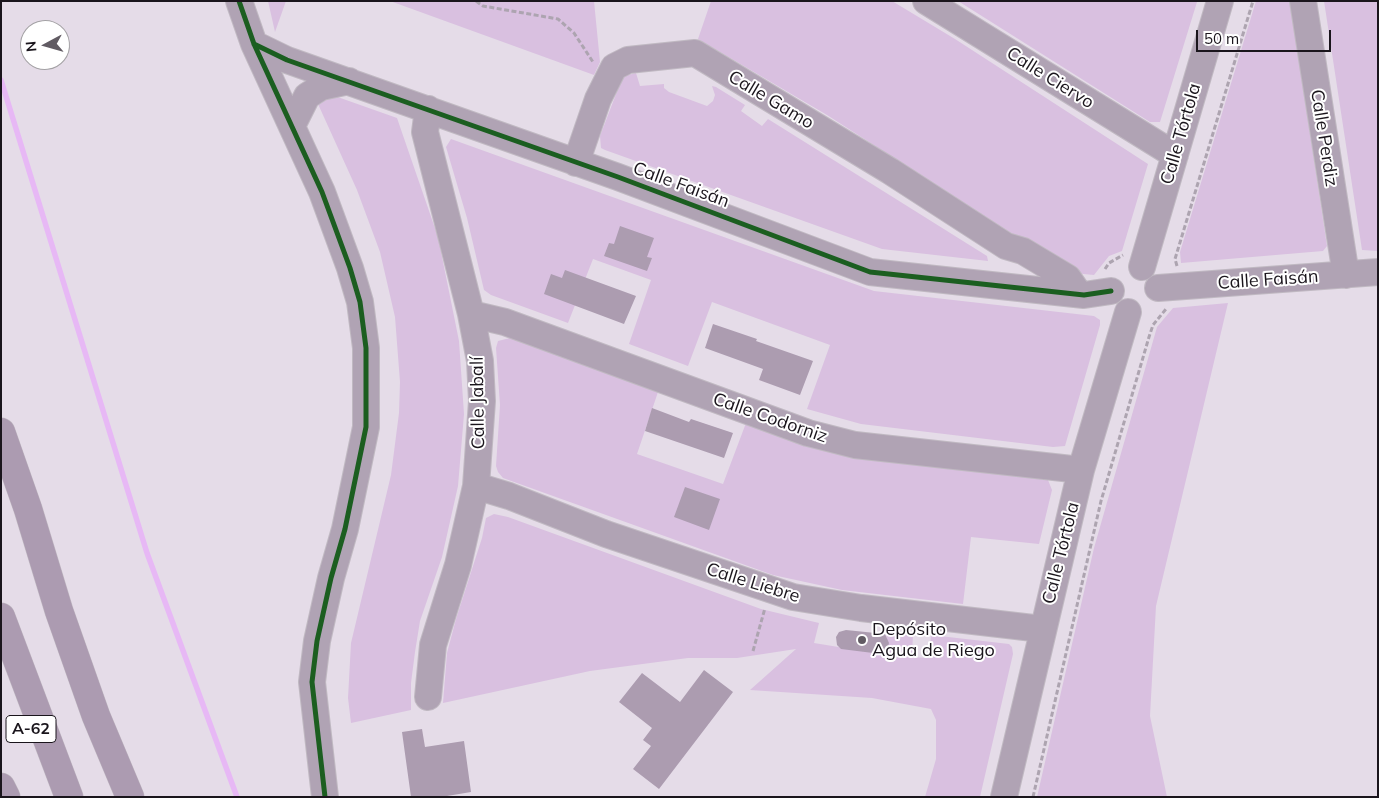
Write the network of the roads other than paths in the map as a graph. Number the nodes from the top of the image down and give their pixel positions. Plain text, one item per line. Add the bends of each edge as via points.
1 (239, 1) edge
2 (926, 1) edge
3 (1220, 1) edge
4 (1303, 1) edge
5 (254, 44) junction
6 (349, 81) junction
7 (428, 108) junction
8 (292, 126) junction
9 (1175, 155) junction
10 (576, 163) junction
11 (1006, 246) junction
12 (1142, 267) junction
13 (1378, 272) edge
14 (1346, 275) junction
15 (1010, 287) junction
16 (1111, 291) junction
17 (1079, 294) junction
18 (1164, 296) junction
19 (1128, 312) junction
20 (471, 314) junction
21 (1, 432) edge
22 (1081, 470) junction
23 (1, 480) edge
24 (476, 486) junction
25 (59, 611) junction
26 (1, 617) edge
27 (1042, 628) junction
28 (1, 661) edge
29 (428, 697) dead end
30 (1, 787) edge
31 (6, 797) edge
32 (61, 797) edge
33 (69, 797) edge
34 (130, 797) edge
35 (325, 797) edge
36 (1004, 797) edge

1 - 5 street
2 - 9 street, Calle Ciervo
3 - 9 street, Calle Tórtola
4 - 14 street, Calle Perdiz
5 - 6 street, Calle Faisán via 287,60
5 - 8 street
6 - 7 street, Calle Faisán
6 - 8 street via 321,87 308,96
7 - 10 street, Calle Faisán
7 - 20 street, Calle Jabalí via 425,132
8 - 35 street via 322,192 350,268 360,302 366,348 366,427 345,530 331,578 312,682
9 - 12 street, Calle Tórtola
10 - 11 street, Calle Gamo via 598,99 614,66 628,60 695,53 890,171
10 - 15 street, Calle Faisán via 870,272
11 - 15 street via 1011,266
11 - 17 street, Calle Gamo via 1023,251 1068,278
12 - 16 street via 1124,268 1117,274
12 - 18 street via 1150,272
13 - 14 street, Calle Faisán
14 - 18 street, Calle Faisán
15 - 17 street, Calle Faisán
16 - 17 street, Calle Faisán
16 - 19 street via 1114,300
18 - 19 street via 1155,299 1149,308
19 - 22 street, Calle Tórtola
20 - 22 street, Calle Codorniz via 505,322 836,441
20 - 24 street, Calle Jabalí via 480,361 482,401
21 - 25 highway
22 - 27 street, Calle Tórtola
23 - 25 highway
24 - 27 street, Calle Liebre via 793,597 861,608
24 - 29 street, Calle Jabalí via 458,565 432,644
25 - 34 highway via 96,716
26 - 33 highway
27 - 36 street, Calle Tórtola
28 - 32 highway, A-62
30 - 31 highway

